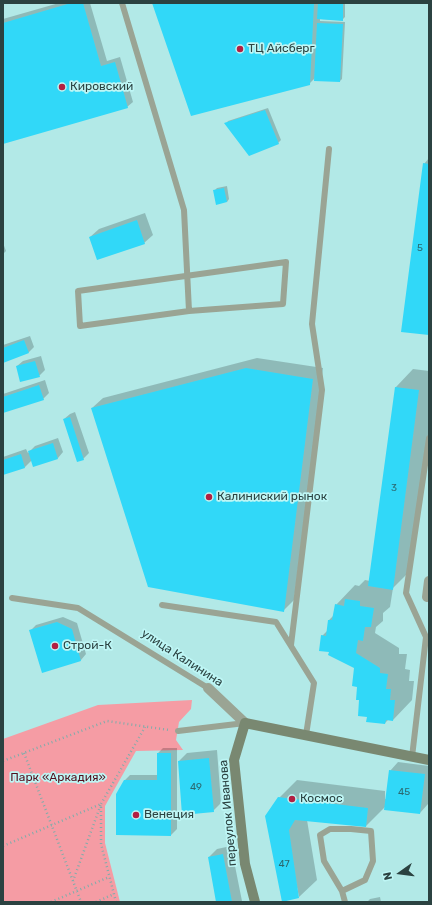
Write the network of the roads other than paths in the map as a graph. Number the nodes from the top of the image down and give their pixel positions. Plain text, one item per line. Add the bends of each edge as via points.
1 (122, 3) edge
2 (328, 149) dead end
3 (187, 276) junction
4 (189, 311) junction
5 (429, 438) edge
6 (429, 581) edge
7 (426, 597) dead end
8 (12, 598) dead end
9 (162, 605) dead end
10 (291, 645) junction
11 (208, 688) joint
12 (245, 723) junction
13 (178, 731) road end
14 (306, 735) junction
15 (412, 757) junction
16 (429, 760) edge
17 (342, 891) junction
18 (254, 902) edge
19 (345, 902) edge

1 - 3 lane via 184,210
2 - 10 lane via 312,324 322,390
3 - 4 lane
3 - 4 lane via 286,262 283,304
3 - 4 lane via 78,291 80,326
5 - 15 lane via 406,594 426,638
6 - 7 street
8 - 11 lane, улица Калинина via 78,608
9 - 10 lane via 276,622
10 - 14 lane via 314,683
11 - 12 street, улица Калинина
12 - 13 lane
12 - 14 street
12 - 18 street, переулок Иванова via 234,760 245,864
14 - 15 street
15 - 16 street
17 - 17 lane via 324,861 320,835 330,829 371,831 373,861 365,880
17 - 19 lane

